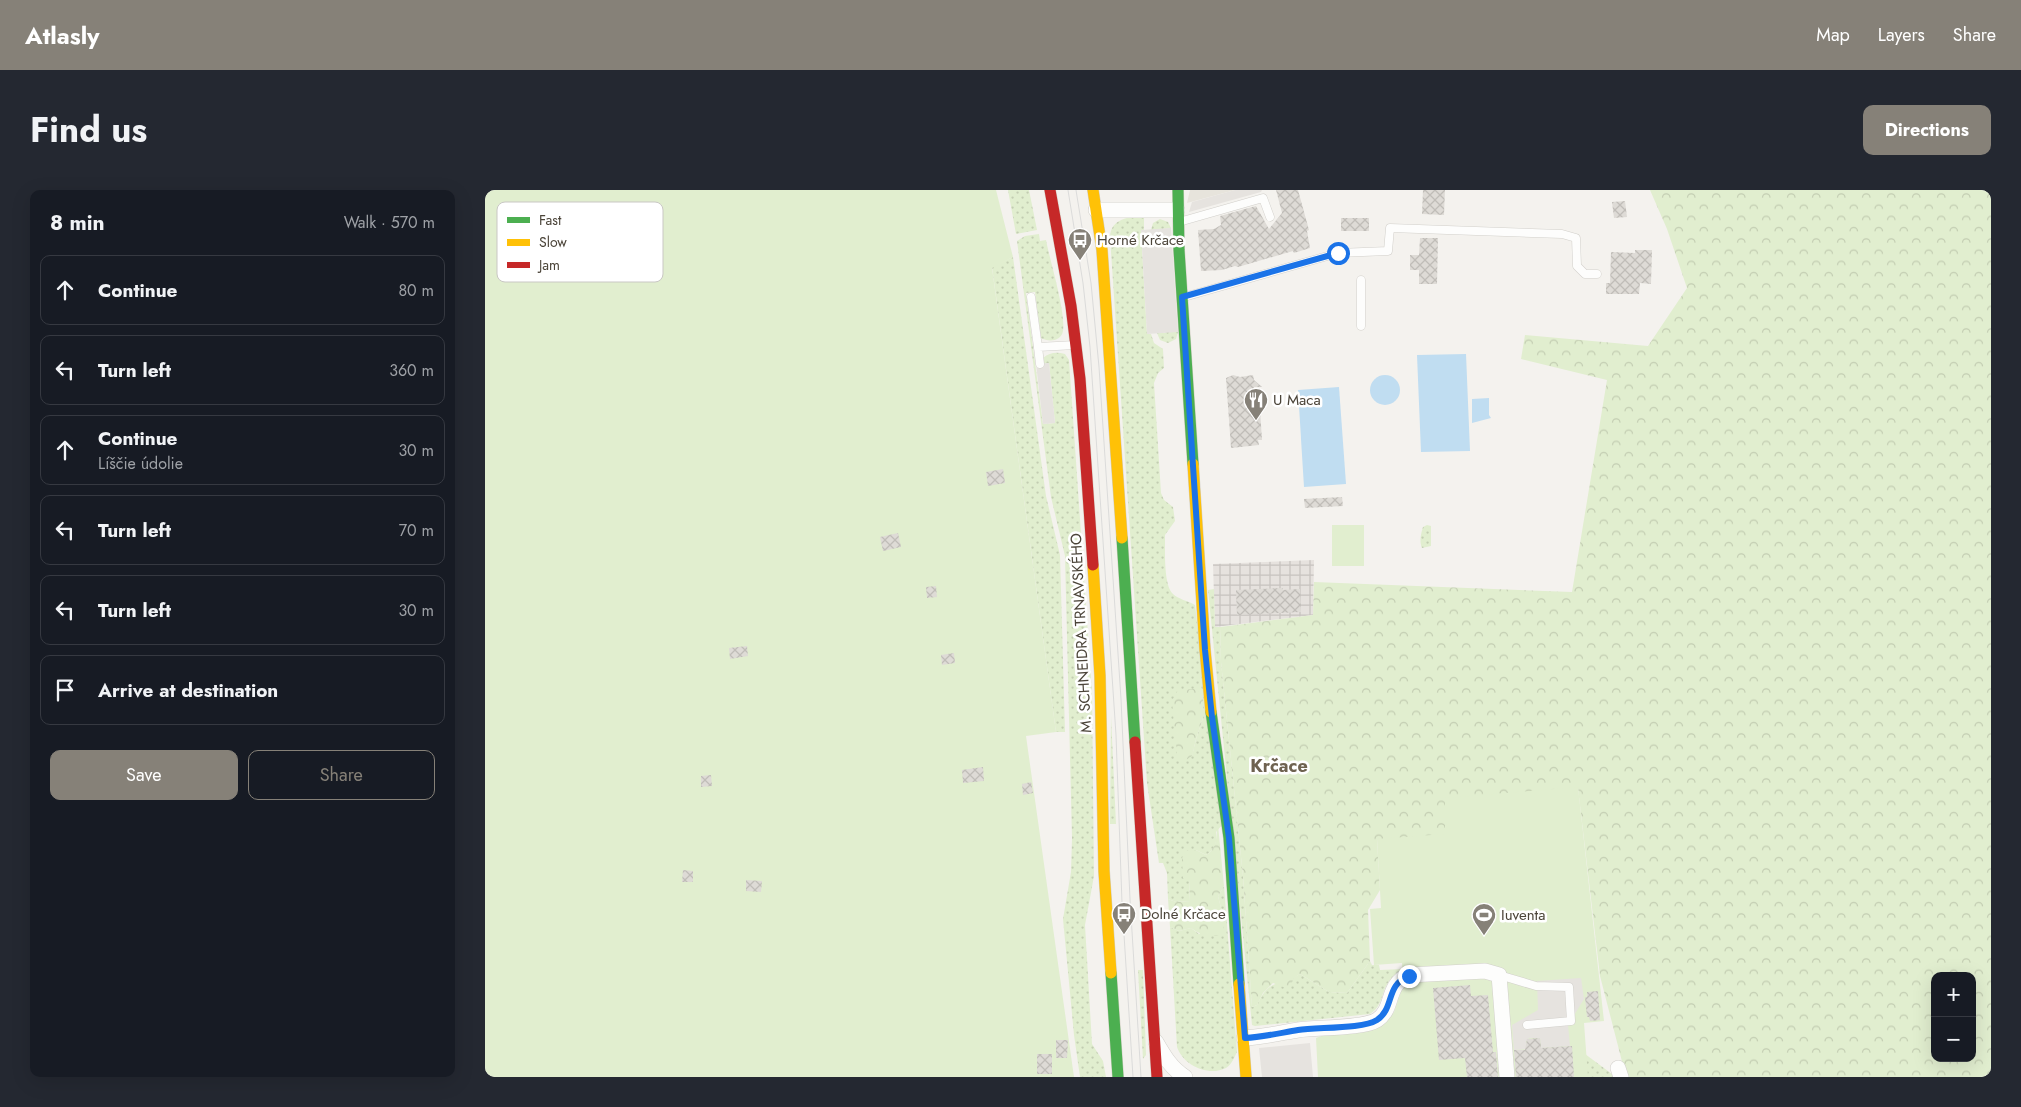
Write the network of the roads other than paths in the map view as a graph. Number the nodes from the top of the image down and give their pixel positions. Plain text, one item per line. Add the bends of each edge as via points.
1 (1050, 190) edge
2 (1093, 190) edge
3 (1178, 190) edge
4 (1097, 210) junction
5 (1177, 216) junction
6 (1270, 217) dead end
7 (1597, 274) dead end
8 (1361, 280) dead end
9 (1182, 297) junction
10 (1031, 298) dead end
11 (1361, 326) dead end
12 (1077, 345) junction
13 (1038, 348) junction
14 (1040, 364) dead end
15 (1499, 975) junction
16 (1527, 1025) dead end
17 (1245, 1038) junction
18 (1155, 1039) junction
19 (1117, 1069) edge
20 (1129, 1077) edge
21 (1157, 1077) edge
22 (1185, 1077) edge
23 (1246, 1077) edge
24 (1507, 1077) edge

1 - 12 main road, M. SCHNEIDRA TRNAVSKÉHO
2 - 4 main road
3 - 5 main road
4 - 5 street
4 - 18 main road via 1113,402
5 - 6 lane via 1263,198
5 - 9 main road
7 - 9 lane via 1585,274 1577,266 1576,238 1562,234 1391,228 1388,251 1338,253
8 - 11 lane
9 - 17 main road via 1205,650 1229,838
10 - 13 lane
12 - 13 lane
12 - 19 main road, M. SCHNEIDRA TRNAVSKÉHO via 1100,676 1104,871
13 - 14 lane
15 - 16 lane via 1536,986 1569,986 1571,1021
15 - 17 street via 1485,970 1409,976 1396,984 1384,1014 1376,1021
15 - 24 street
17 - 23 main road
18 - 21 main road
18 - 22 street via 1166,1059
19 - 20 street

